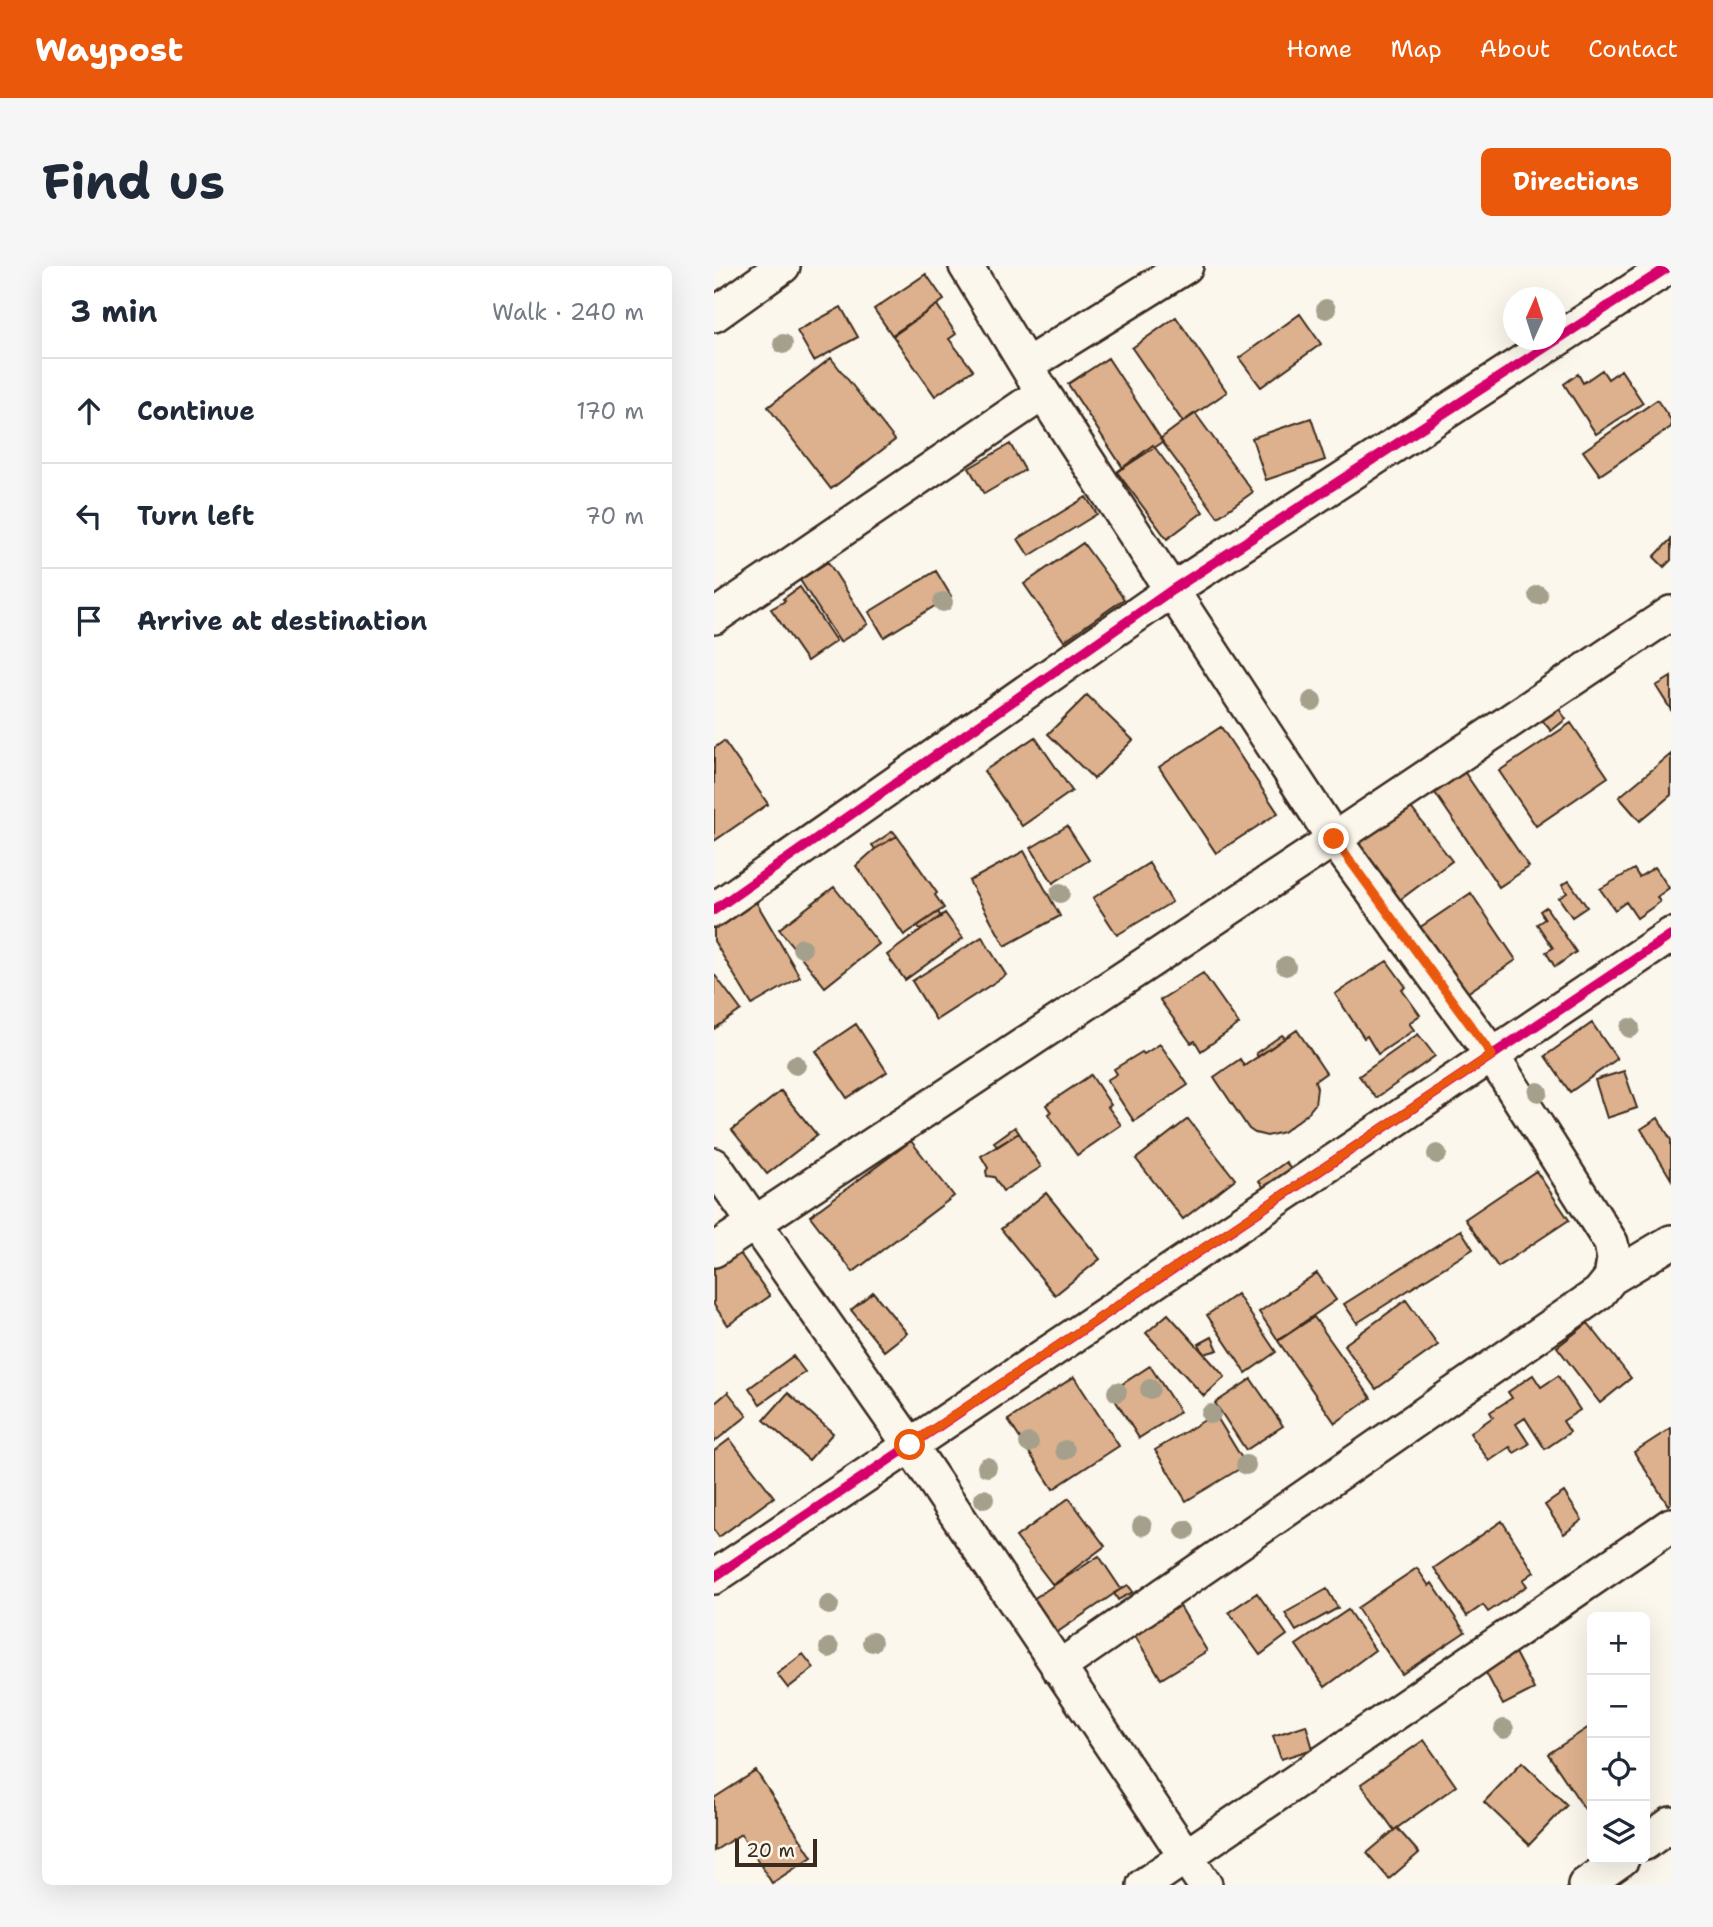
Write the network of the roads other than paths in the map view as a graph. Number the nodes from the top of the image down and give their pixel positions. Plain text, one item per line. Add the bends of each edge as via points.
1 (783, 266) edge
2 (966, 266) edge
3 (1186, 266) edge
4 (1670, 266) edge
5 (714, 315) edge
6 (1035, 379) junction
7 (1172, 590) junction
8 (1671, 612) edge
9 (714, 617) edge
10 (1334, 839) junction
11 (714, 910) edge
12 (1671, 935) edge
13 (1492, 1055) junction
14 (714, 1165) edge
15 (754, 1222) junction
16 (1671, 1242) edge
17 (714, 1250) edge
18 (1611, 1278) junction
19 (910, 1445) junction
20 (1671, 1525) edge
21 (714, 1577) edge
22 (1058, 1668) junction
23 (1671, 1824) edge
24 (1650, 1839) edge
25 (1186, 1856) junction
26 (1615, 1864) edge
27 (1144, 1885) edge
28 (1205, 1885) edge
29 (1585, 1885) edge

1 - 5 street
2 - 6 street
3 - 6 street
4 - 7 street
6 - 7 street
6 - 9 street
7 - 10 street
7 - 11 street
8 - 10 street
10 - 13 street
10 - 15 street
12 - 13 street
13 - 18 street via 1611,1243
13 - 19 street
14 - 15 street
15 - 17 street
15 - 19 street
16 - 18 street
18 - 22 street via 1599,1293
19 - 21 street
19 - 22 street
20 - 25 street
22 - 25 street
23 - 24 street
25 - 27 street
25 - 28 street
26 - 29 street

